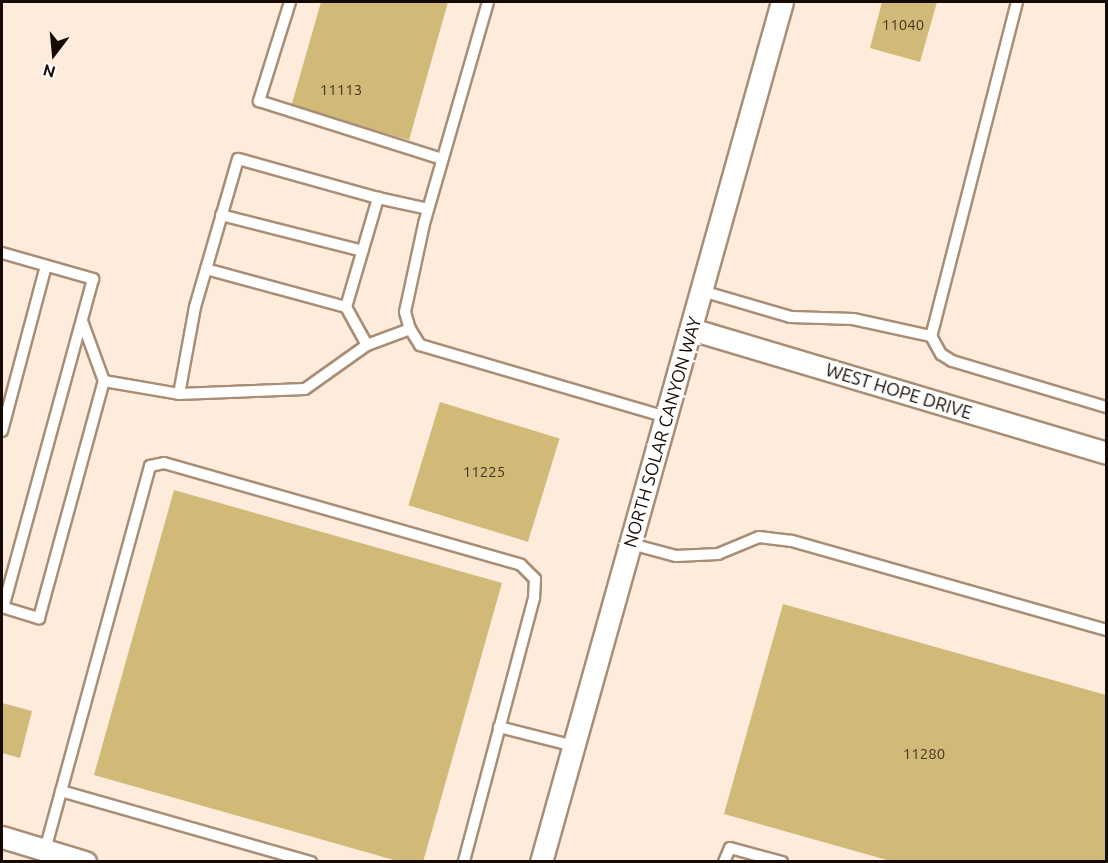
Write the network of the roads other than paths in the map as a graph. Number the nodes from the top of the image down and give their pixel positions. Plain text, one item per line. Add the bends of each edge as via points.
1 (290, 2) edge
2 (488, 2) edge
3 (782, 2) edge
4 (1017, 2) edge
5 (442, 159) junction
6 (378, 198) junction
7 (428, 208) junction
8 (222, 215) junction
9 (363, 251) junction
10 (2, 253) edge
11 (46, 266) junction
12 (206, 268) junction
13 (702, 291) junction
14 (346, 307) junction
15 (82, 321) junction
16 (410, 329) junction
17 (691, 329) junction
18 (931, 336) junction
19 (367, 345) junction
20 (104, 381) junction
21 (179, 394) junction
22 (1107, 407) edge
23 (666, 417) junction
24 (2, 431) edge
25 (1107, 453) edge
26 (631, 544) junction
27 (2, 607) edge
28 (1107, 630) edge
29 (500, 727) junction
30 (574, 746) junction
31 (61, 791) junction
32 (2, 837) edge
33 (45, 850) junction
34 (85, 861) edge
35 (311, 861) edge
36 (464, 861) edge
37 (541, 861) edge
38 (724, 861) edge
39 (782, 861) edge

1 - 5 lane via 259,101
2 - 5 lane
3 - 13 street, NORTH SOLAR CANYON WAY
4 - 18 lane
5 - 7 lane
6 - 7 lane
6 - 8 lane via 238,159
6 - 9 lane
7 - 16 lane via 405,312
8 - 9 lane
8 - 12 lane
9 - 14 lane
10 - 11 lane
11 - 15 lane via 93,279
11 - 24 lane
12 - 14 lane
12 - 21 lane
13 - 17 street, NORTH SOLAR CANYON WAY
13 - 18 lane via 791,316 854,319
14 - 19 lane
15 - 20 lane
15 - 27 lane
16 - 19 lane
16 - 23 lane via 420,345
17 - 23 street, NORTH SOLAR CANYON WAY
17 - 25 street, WEST HOPE DRIVE
18 - 22 lane via 941,354 952,361
19 - 21 lane via 305,389
20 - 21 lane
20 - 27 lane via 39,618
23 - 26 street, NORTH SOLAR CANYON WAY
26 - 28 lane via 676,556 718,554 759,537 792,541
26 - 30 street, NORTH SOLAR CANYON WAY
29 - 30 lane
29 - 31 lane via 534,598 536,579 521,565 164,463 150,466
29 - 36 lane
30 - 37 street, NORTH SOLAR CANYON WAY
31 - 33 lane
31 - 35 lane
32 - 33 street
33 - 34 street
38 - 39 lane via 730,848

